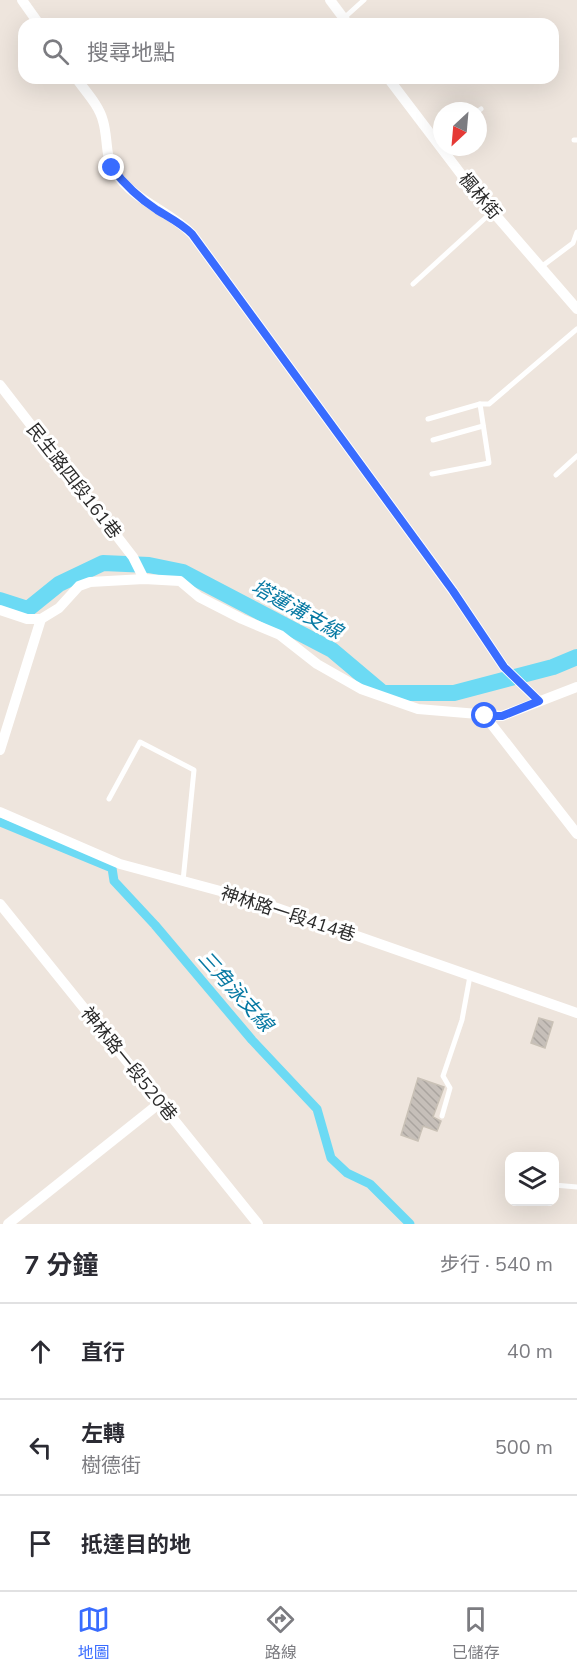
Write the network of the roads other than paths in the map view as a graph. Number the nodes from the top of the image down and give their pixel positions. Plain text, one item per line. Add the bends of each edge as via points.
1 (22, 0) edge
2 (330, 0) edge
3 (364, 0) edge
4 (35, 18) edge
5 (344, 18) edge
6 (349, 18) edge
7 (80, 84) edge
8 (393, 84) edge
9 (433, 134) edge
10 (450, 156) edge
11 (493, 212) junction
12 (577, 232) edge
13 (541, 267) junction
14 (413, 284) dead end
15 (577, 309) edge
16 (577, 329) edge
17 (0, 386) edge
18 (480, 404) junction
19 (428, 419) dead end
20 (483, 426) junction
21 (433, 440) dead end
22 (577, 456) edge
23 (432, 474) dead end
24 (556, 475) dead end
25 (144, 579) junction
26 (0, 610) edge
27 (41, 619) junction
28 (577, 687) edge
29 (539, 701) junction
30 (485, 716) junction
31 (0, 750) edge
32 (109, 799) dead end
33 (0, 812) edge
34 (577, 834) edge
35 (183, 882) junction
36 (0, 904) edge
37 (470, 975) junction
38 (577, 1013) edge
39 (161, 1102) junction
40 (442, 1116) dead end
41 (559, 1186) edge
42 (577, 1188) edge
43 (8, 1224) edge
44 (258, 1224) edge

1 - 4 street
2 - 5 street
3 - 6 lane
7 - 29 street via 104,122 112,168 134,193 192,234 453,591 504,667
8 - 9 street, 楓林街
10 - 11 street, 楓林街
11 - 13 street, 楓林街
11 - 14 lane
12 - 13 lane via 573,243
13 - 15 street, 楓林街
16 - 18 lane via 489,404
17 - 25 street, 民生路四段161巷 via 133,557
18 - 19 lane
18 - 20 lane
20 - 21 lane
20 - 23 lane via 489,463
22 - 24 lane
25 - 27 street via 79,586 59,608
25 - 30 street via 180,581 199,597 280,636 317,664 362,689 417,709
26 - 27 street via 27,619
27 - 31 street
28 - 29 street
29 - 30 street via 502,716
30 - 34 street
32 - 35 lane via 140,742 194,770
33 - 35 street, 神林路一段414巷 via 120,864
35 - 37 street, 神林路一段414巷 via 257,901
36 - 39 street, 神林路一段520巷
37 - 38 street, 神林路一段414巷
37 - 40 lane via 462,1020 443,1076 450,1088
39 - 43 street
39 - 44 street, 神林路一段520巷
41 - 42 lane

